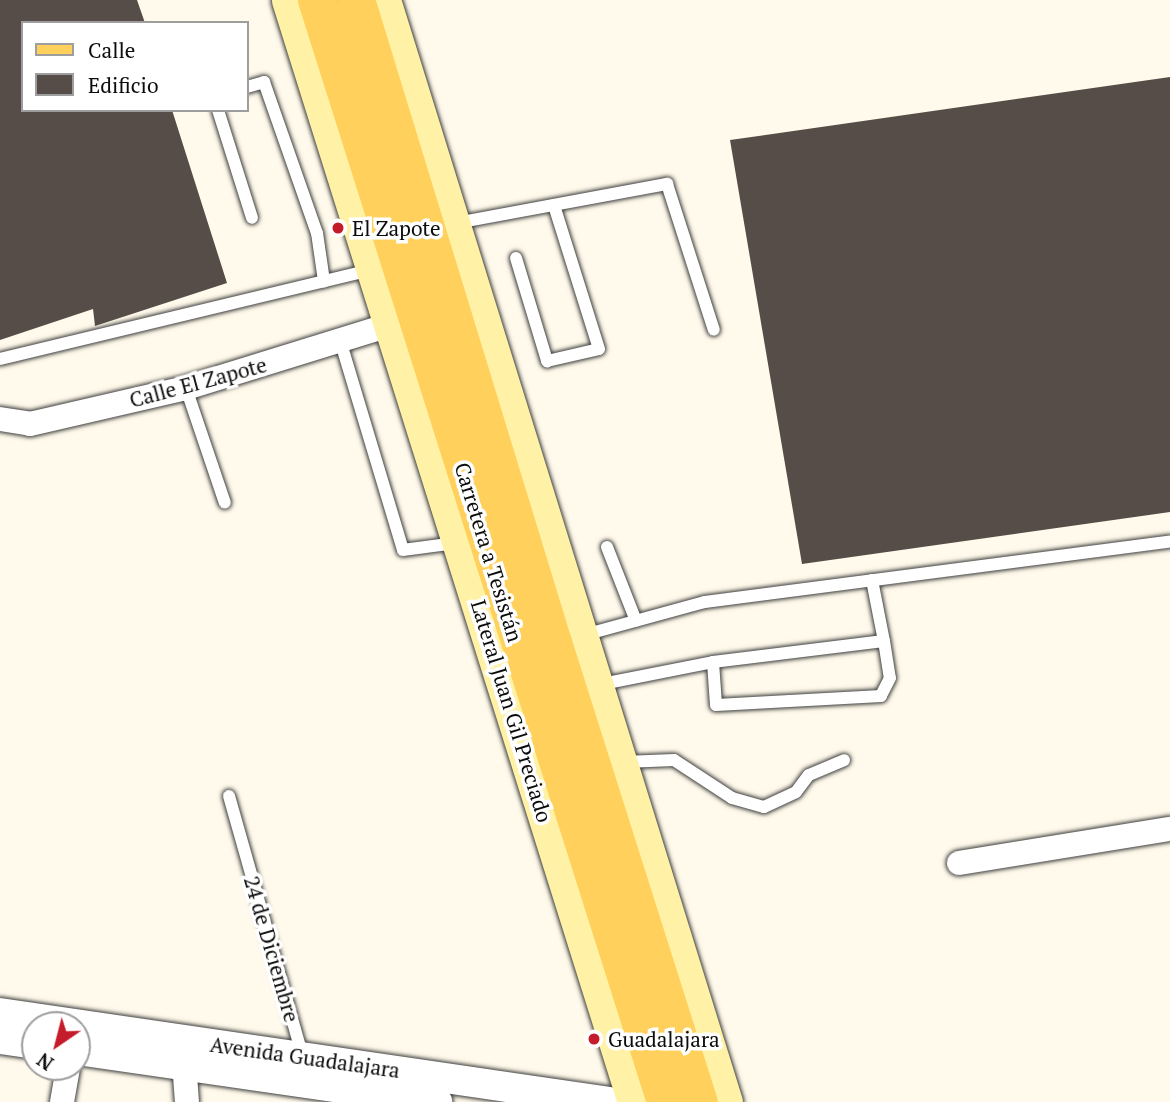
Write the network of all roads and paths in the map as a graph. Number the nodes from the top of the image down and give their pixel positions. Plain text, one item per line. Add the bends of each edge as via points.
1 (289, 0) edge
2 (317, 0) edge
3 (356, 0) edge
4 (383, 0) edge
5 (248, 87) edge
6 (219, 112) edge
7 (554, 205) junction
8 (252, 218) dead end
9 (452, 223) junction
10 (516, 258) dead end
11 (373, 269) junction
12 (324, 281) junction
13 (393, 324) junction
14 (715, 330) dead end
15 (340, 340) junction
16 (0, 359) edge
17 (186, 388) junction
18 (0, 419) edge
19 (225, 503) dead end
20 (1170, 542) edge
21 (460, 543) junction
22 (607, 547) dead end
23 (872, 580) junction
24 (636, 621) junction
25 (884, 641) junction
26 (537, 645) junction
27 (713, 662) junction
28 (552, 691) junction
29 (844, 760) dead end
30 (620, 762) junction
31 (229, 796) dead end
32 (1170, 829) edge
33 (959, 863) dead end
34 (0, 1013) edge
35 (21, 1019) edge
36 (91, 1036) edge
37 (0, 1039) edge
38 (21, 1042) edge
39 (183, 1052) junction
40 (66, 1081) edge
41 (309, 1082) edge
42 (553, 1097) edge
43 (62, 1102) edge
44 (187, 1102) edge
45 (436, 1102) edge
46 (609, 1102) edge
47 (635, 1102) edge
48 (666, 1102) edge
49 (699, 1102) edge
50 (725, 1102) edge

1 - 11 main road, Lateral Juan Gil Preciado
2 - 26 main road, Carretera a Tesistán
3 - 26 main road, Carretera a Tesistán
4 - 9 main road, Lateral Juan Gil Preciado
5 - 12 lane via 264,82 317,233
6 - 8 lane
7 - 9 lane
7 - 10 lane via 598,349 547,361
7 - 14 lane via 667,184
9 - 26 main road, Lateral Juan Gil Preciado
11 - 12 lane
11 - 13 main road, Lateral Juan Gil Preciado
12 - 16 lane
13 - 15 street, Calle El Zapote
13 - 21 main road, Lateral Juan Gil Preciado
15 - 17 street, Calle El Zapote
15 - 21 lane via 403,550
17 - 18 street, Calle El Zapote via 30,424
17 - 19 lane
20 - 23 lane
21 - 26 main road, Lateral Juan Gil Preciado
22 - 24 lane
23 - 24 lane via 705,602
23 - 25 lane
24 - 26 lane
25 - 27 lane
25 - 27 lane via 890,678 881,696 716,705
26 - 28 main road, Carretera a Tesistán
26 - 28 main road, Lateral Juan Gil Preciado
27 - 28 lane
28 - 30 main road, Lateral Juan Gil Preciado
28 - 47 main road, Lateral Juan Gil Preciado
28 - 48 main road, Carretera a Tesistán
28 - 49 main road, Carretera a Tesistán
29 - 30 lane via 809,775 796,792 764,807 732,798 674,760
30 - 50 main road, Lateral Juan Gil Preciado
31 - 41 lane, 24 de Diciembre
32 - 33 street
34 - 35 street, Avenida Guadalajara
36 - 39 street, Avenida Guadalajara
37 - 38 street
39 - 41 street, Avenida Guadalajara
39 - 44 street
40 - 43 street
41 - 42 street, Avenida Guadalajara
41 - 45 street, Avenida Guadalajara
42 - 46 street, Avenida Guadalajara

